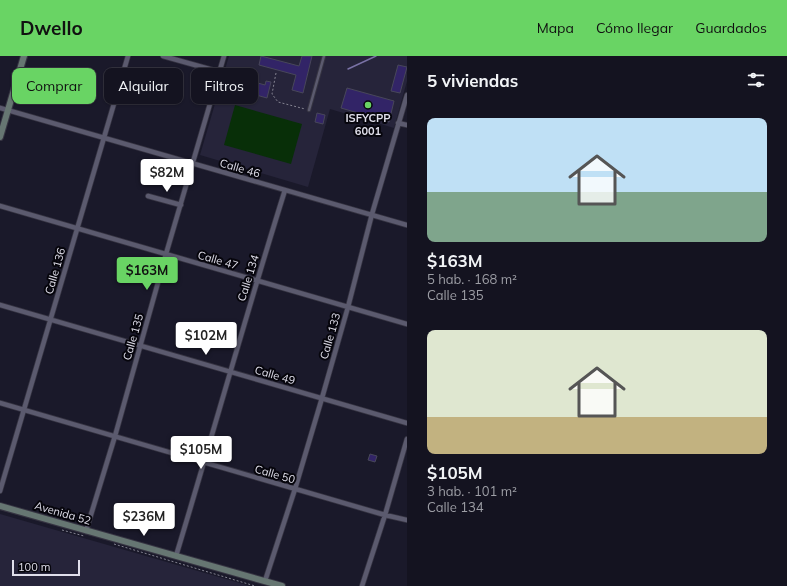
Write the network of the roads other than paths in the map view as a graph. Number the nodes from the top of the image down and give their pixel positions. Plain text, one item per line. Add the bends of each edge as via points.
1 (24, 56) edge
2 (128, 56) edge
3 (164, 56) edge
4 (224, 56) edge
5 (324, 56) edge
6 (206, 68) edge
7 (221, 68) edge
8 (407, 95) edge
9 (211, 104) edge
10 (0, 108) edge
11 (8, 110) junction
12 (309, 110) road end
13 (398, 123) junction
14 (407, 125) edge
15 (0, 137) edge
16 (104, 138) junction
17 (194, 164) junction
18 (285, 190) junction
19 (148, 196) dead end
20 (181, 205) junction
21 (0, 206) edge
22 (372, 214) junction
23 (407, 225) edge
24 (77, 228) junction
25 (166, 254) junction
26 (257, 280) junction
27 (0, 305) edge
28 (348, 307) junction
29 (50, 320) junction
30 (407, 324) edge
31 (140, 346) junction
32 (230, 372) junction
33 (322, 398) junction
34 (0, 403) edge
35 (24, 410) junction
36 (407, 423) edge
37 (115, 436) junction
38 (407, 439) edge
39 (204, 462) junction
40 (295, 489) junction
41 (0, 491) edge
42 (0, 506) edge
43 (385, 515) junction
44 (407, 520) edge
45 (86, 530) junction
46 (176, 556) junction
47 (265, 581) junction
48 (282, 586) edge
49 (362, 586) edge

1 - 11 main road
2 - 16 street, Calle 136
3 - 6 street
4 - 7 street, Calle 135
5 - 12 lane
8 - 13 street, Calle 133
9 - 17 street, Calle 135
10 - 11 street, Calle 46
11 - 15 main road
11 - 16 street, Calle 46
13 - 14 street
13 - 22 street, Calle 133
16 - 17 street, Calle 46
16 - 24 street, Calle 136
17 - 18 street, Calle 46
17 - 20 street, Calle 135
18 - 22 street, Calle 46
18 - 26 street, Calle 134
19 - 20 street
20 - 25 street, Calle 135
21 - 24 street, Calle 47
22 - 23 street, Calle 46
22 - 28 street, Calle 133
24 - 25 street, Calle 47
24 - 29 street, Calle 136
25 - 26 street, Calle 47
25 - 31 street, Calle 135
26 - 28 street, Calle 47
26 - 32 street, Calle 134
27 - 29 street, Calle 49
28 - 30 street, Calle 47
28 - 33 street, Calle 133
29 - 31 street, Calle 49
29 - 35 street, Calle 136
31 - 32 street, Calle 49
31 - 37 street, Calle 135
32 - 33 street, Calle 49
32 - 39 street, Calle 134
33 - 36 street, Calle 49
33 - 40 street, Calle 133
34 - 35 street, Calle 50
35 - 37 street, Calle 50
35 - 41 street, Calle 136
37 - 39 street, Calle 50
37 - 45 street, Calle 135
38 - 43 street
39 - 40 street, Calle 50
39 - 46 street, Calle 134
40 - 43 street, Calle 50
40 - 47 street, Calle 133
42 - 45 main road, Avenida 52
43 - 44 street, Calle 50
43 - 49 street
45 - 46 main road, Avenida 52
46 - 47 main road, Avenida 52
47 - 48 main road, Avenida 52

